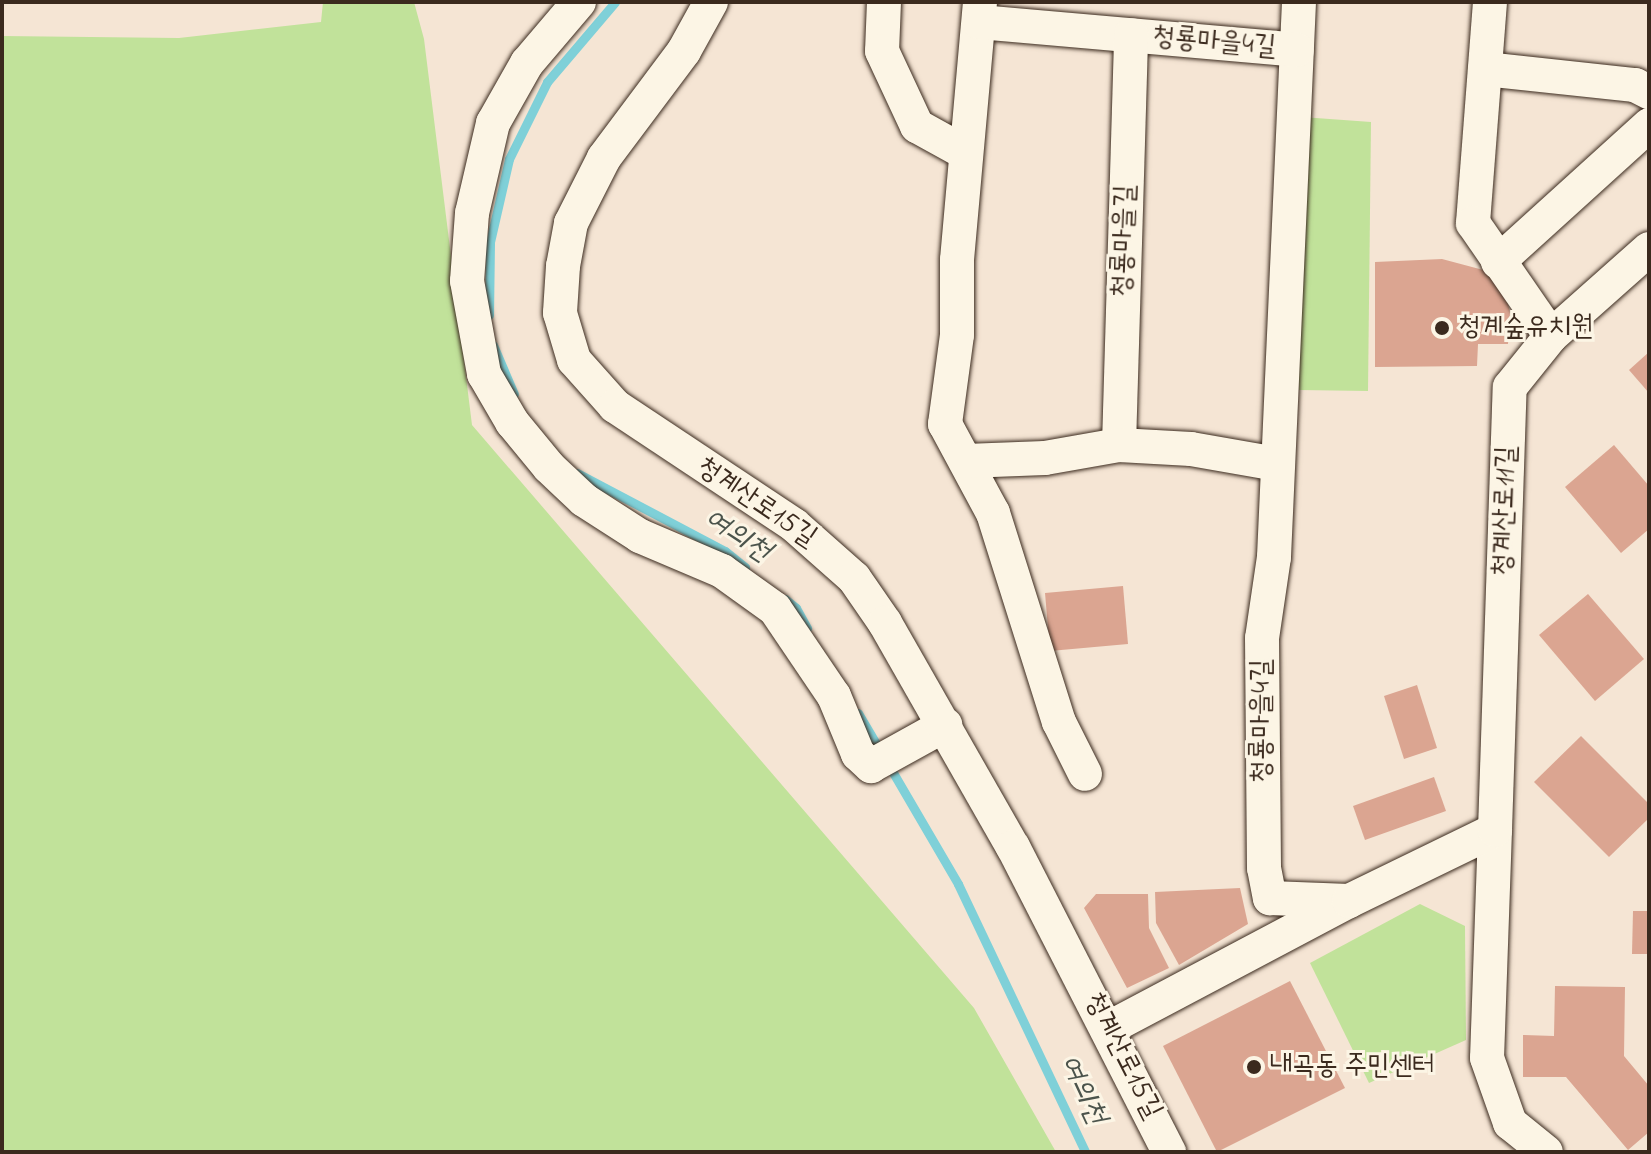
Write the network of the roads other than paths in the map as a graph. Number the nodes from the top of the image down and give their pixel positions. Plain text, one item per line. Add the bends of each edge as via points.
1 (579, 2) edge
2 (711, 2) edge
3 (884, 2) edge
4 (1299, 2) edge
5 (1490, 2) edge
6 (980, 12) edge
7 (1131, 35) junction
8 (1297, 50) junction
9 (1485, 69) junction
10 (1649, 92) edge
11 (1649, 125) edge
12 (966, 153) junction
13 (1649, 249) edge
14 (1498, 262) junction
15 (1551, 336) junction
16 (1119, 445) junction
17 (966, 461) junction
18 (1277, 464) junction
19 (945, 725) junction
20 (1085, 774) dead end
21 (1495, 830) junction
22 (1349, 901) junction
23 (1109, 1028) junction
24 (1169, 1152) edge
25 (1546, 1152) edge

1 - 19 street via 527,63 493,123 472,213 467,281 484,374 512,422 584,500 640,536 722,571 775,609 834,696 858,754 871,766
2 - 19 street, 청계산로15길 via 684,51 604,158 571,223 560,313 574,360 615,406 794,525 845,569 885,623
3 - 12 street via 882,51 917,126
4 - 8 street, 청룡마을4길
5 - 9 street
6 - 7 street
6 - 12 street
7 - 8 street, 청룡마을4길
7 - 16 street, 청룡마을길
8 - 18 street, 청룡마을4길
9 - 10 street via 1635,85
9 - 14 street via 1473,223
11 - 14 street
12 - 17 street via 957,335 945,424
13 - 15 street, 청계산로11길
14 - 15 street
15 - 21 street, 청계산로11길 via 1510,387
16 - 17 street via 1045,458
16 - 18 street via 1191,449
17 - 20 street via 993,513 1059,722
18 - 22 street, 청룡마을4길 via 1274,557 1262,638 1264,868 1270,898
19 - 23 street, 청계산로15길
21 - 22 street
21 - 25 street, 청계산로11길 via 1487,1058 1510,1123
22 - 23 street
23 - 24 street, 청계산로15길

